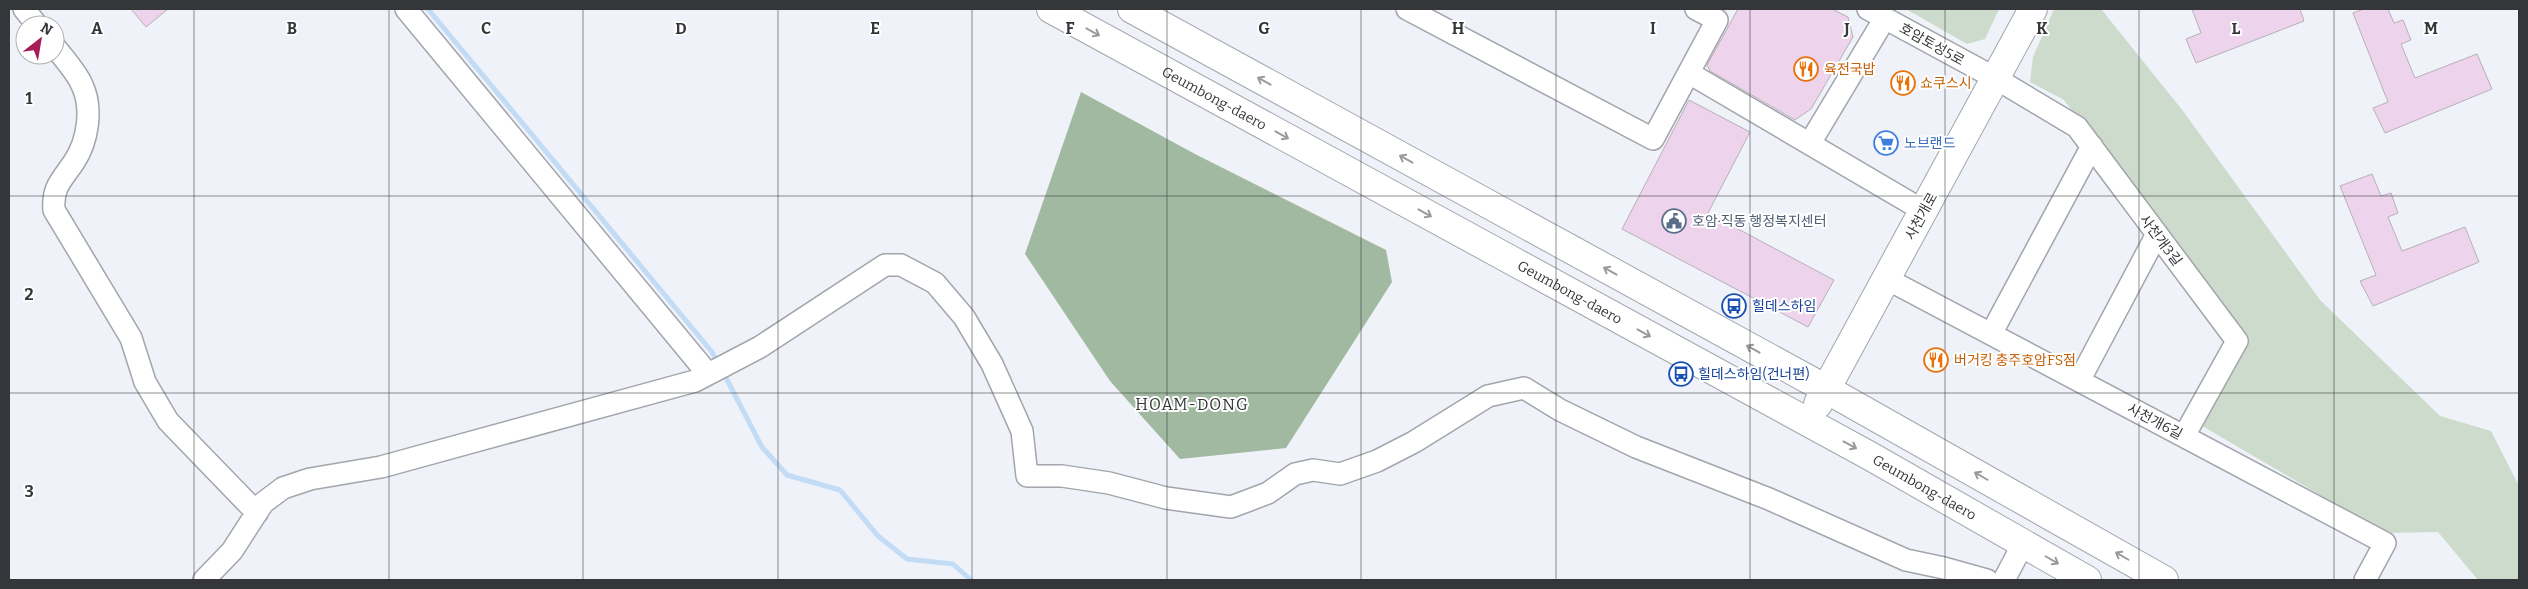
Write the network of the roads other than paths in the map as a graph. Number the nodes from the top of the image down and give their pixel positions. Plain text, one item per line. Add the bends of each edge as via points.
1 (406, 9) edge
2 (1051, 9) edge
3 (1132, 9) edge
4 (1407, 9) edge
5 (1696, 9) edge
6 (2033, 9) edge
7 (1876, 13) edge
8 (1720, 14) edge
9 (65, 61) edge
10 (1689, 74) junction
11 (1995, 78) junction
12 (1810, 143) junction
13 (2092, 146) junction
14 (1924, 210) junction
15 (2157, 234) junction
16 (1887, 279) junction
17 (1991, 334) junction
18 (708, 374) junction
19 (2078, 381) junction
20 (1826, 389) junction
21 (1807, 422) junction
22 (2184, 436) junction
23 (258, 514) junction
24 (2024, 544) junction
25 (204, 580) edge
26 (1987, 580) edge
27 (2004, 580) edge
28 (2087, 580) edge
29 (2164, 580) edge
30 (2365, 580) edge

1 - 18 street
2 -> 21 street, Geumbong-daero
20 -> 3 street
4 - 10 street via 1653,139
5 - 8 street
6 - 11 street, 사천개로
7 - 11 street, 호암토성5로
7 - 12 street
8 - 10 street
9 - 23 street via 82,85 88,101 87,133 82,150 53,195 54,210 131,338 145,382 168,421
10 - 12 street
11 - 13 street, 사천개3길 via 2077,127
11 - 14 street, 사천개로
12 - 14 street
13 - 15 street, 사천개3길
13 - 17 street
14 - 16 street, 사천개로
15 - 19 street
15 - 22 street, 사천개3길 via 2237,341
16 - 17 street, 사천개6길
16 - 20 street, 사천개로
17 - 19 street, 사천개6길
18 - 23 street via 695,381 381,466 310,478 284,488 263,503
18 - 26 street via 734,362 885,265 901,265 934,284 974,332 1022,431 1027,476 1062,476 1109,483 1166,498 1231,507 1268,493 1295,474 1313,470 1340,474 1377,461 1488,396 1524,388 1560,410 1636,447 1769,499 1906,560
19 - 22 street, 사천개6길
20 - 21 street, 사천개로
29 -> 20 street
21 -> 24 street, Geumbong-daero
22 - 30 street, 사천개6길 via 2385,543
23 - 25 street via 232,551
24 - 27 street
24 -> 28 street, Geumbong-daero

